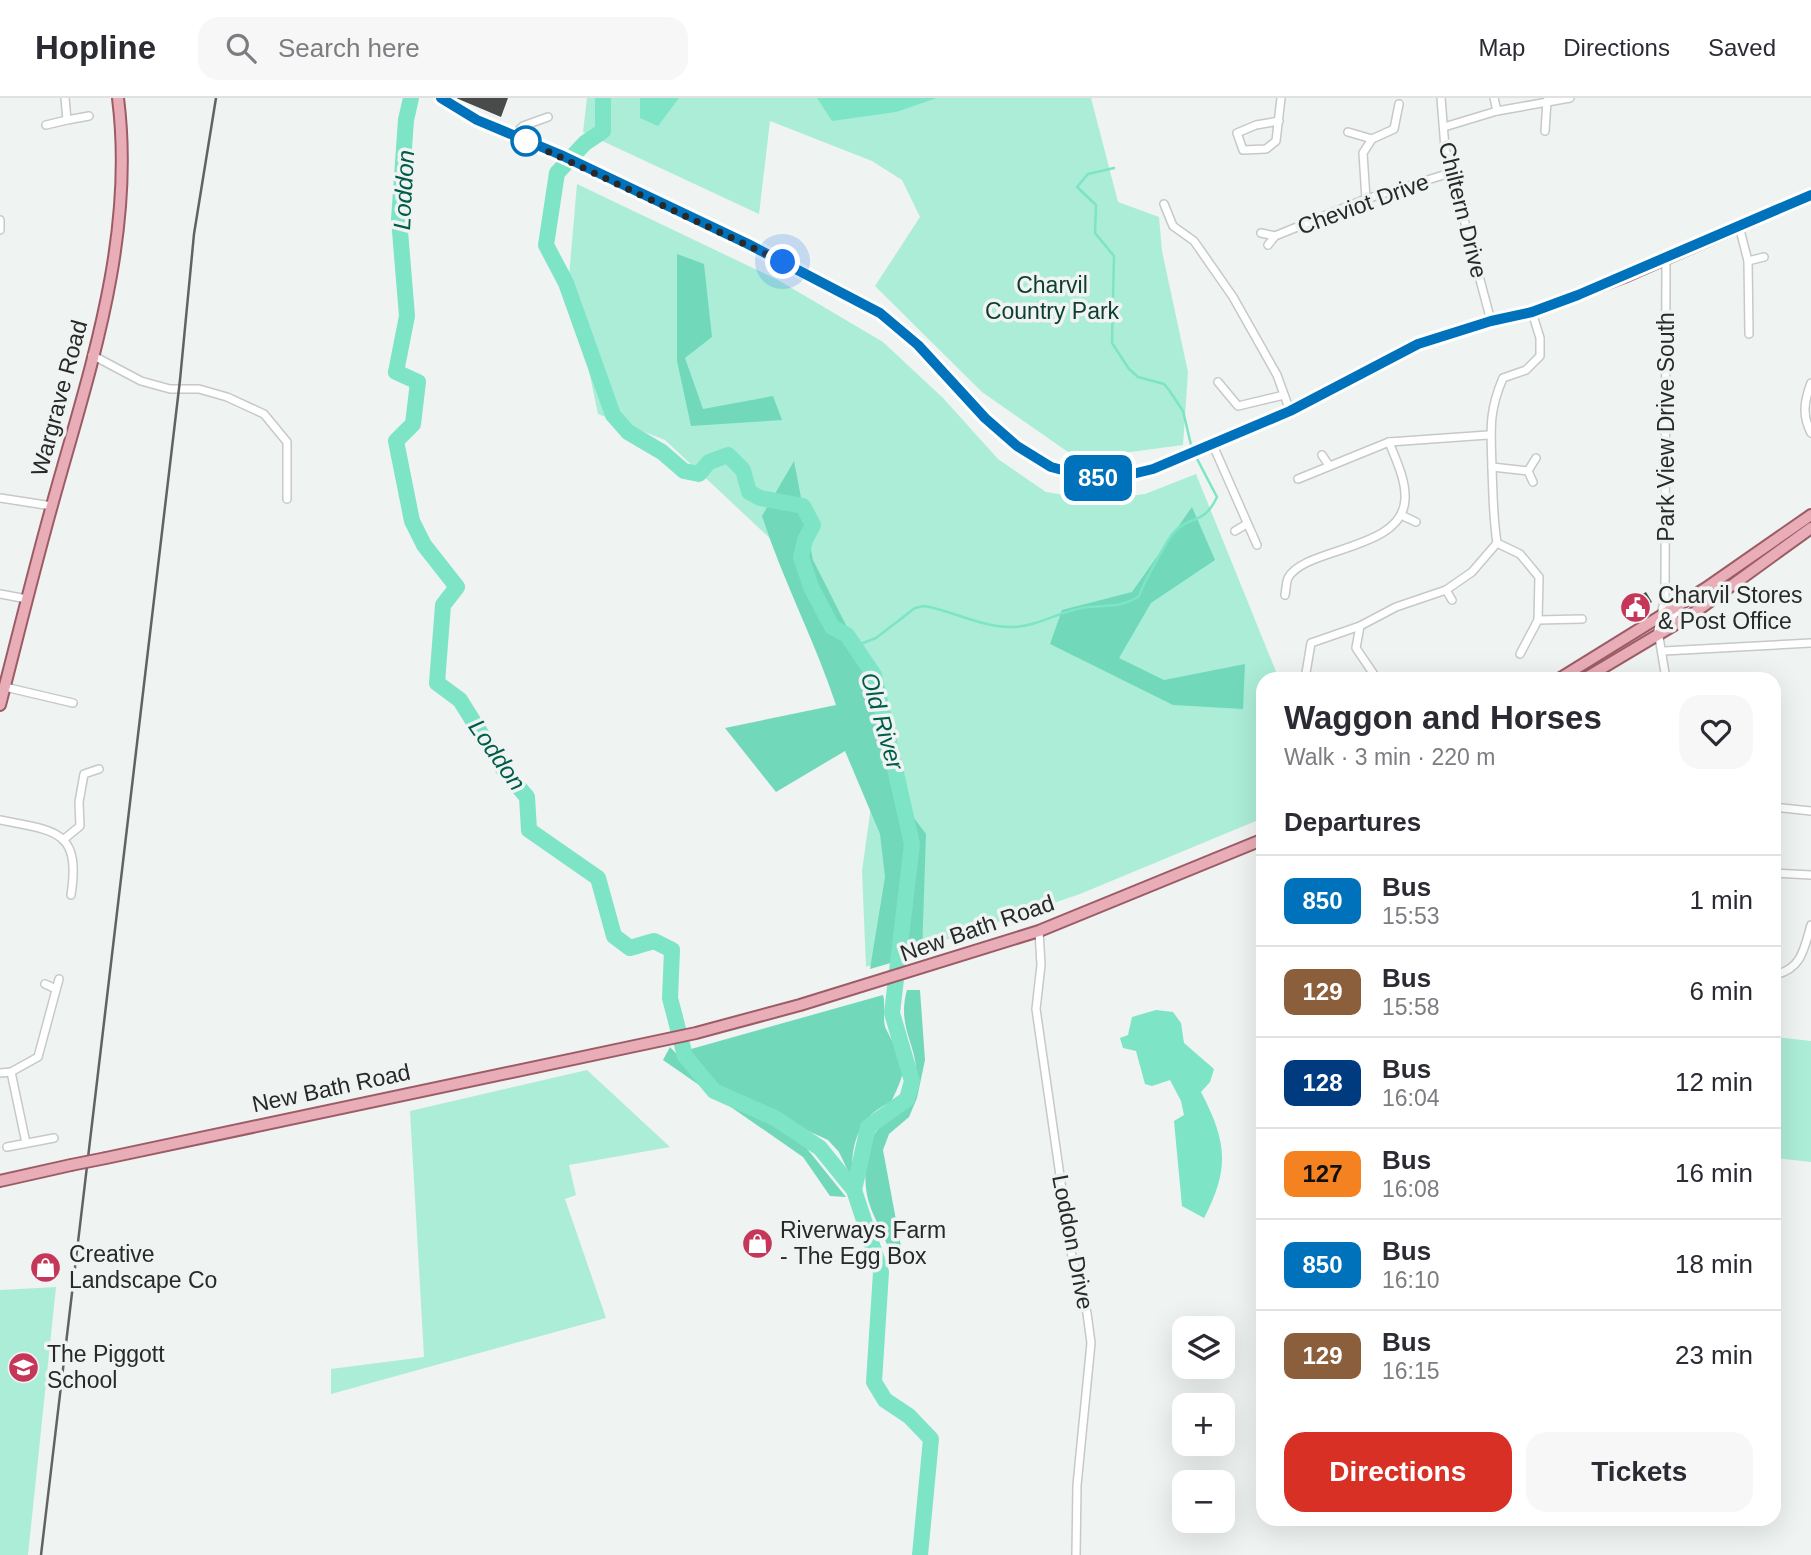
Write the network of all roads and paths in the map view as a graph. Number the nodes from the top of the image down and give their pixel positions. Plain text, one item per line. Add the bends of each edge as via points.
1 (65, 98) edge
2 (118, 98) edge
3 (441, 98) edge
4 (1281, 98) edge
5 (1441, 98) edge
6 (1494, 98) edge
7 (1570, 98) edge
8 (1547, 101) junction
9 (1399, 104) dead end
10 (1497, 111) junction
11 (89, 116) dead end
12 (548, 117) dead end
13 (67, 120) junction
14 (1279, 121) junction
15 (46, 125) dead end
16 (1444, 127) junction
17 (1545, 131) dead end
18 (1348, 132) dead end
19 (513, 136) junction
20 (1372, 139) junction
21 (1451, 173) junction
22 (1811, 195) edge
23 (1366, 199) junction
24 (1164, 204) dead end
25 (0, 220) edge
26 (1739, 225) junction
27 (0, 230) edge
28 (1261, 233) dead end
29 (1275, 236) junction
30 (1268, 245) dead end
31 (1764, 257) dead end
32 (1666, 258) junction
33 (1748, 261) junction
34 (1532, 312) junction
35 (1491, 321) junction
36 (1749, 334) dead end
37 (92, 355) junction
38 (1218, 382) dead end
39 (1811, 383) edge
40 (1284, 395) junction
41 (1290, 411) junction
42 (1811, 433) edge
43 (1489, 435) junction
44 (1389, 442) junction
45 (1207, 445) junction
46 (1322, 455) dead end
47 (1536, 457) dead end
48 (1328, 464) junction
49 (1492, 467) junction
50 (1528, 471) junction
51 (1298, 479) dead end
52 (1533, 482) dead end
53 (0, 498) edge
54 (287, 499) dead end
55 (51, 506) junction
56 (1401, 515) junction
57 (1811, 515) edge
58 (1416, 522) dead end
59 (1245, 525) junction
60 (1811, 528) edge
61 (1235, 531) dead end
62 (1497, 543) junction
63 (1256, 545) dead end
64 (1326, 546) dead end
65 (1331, 556) junction
66 (1446, 590) junction
67 (0, 594) edge
68 (1285, 595) dead end
69 (1696, 595) junction
70 (1665, 596) junction
71 (27, 598) junction
72 (1452, 600) dead end
73 (1679, 603) junction
74 (1660, 615) junction
75 (1582, 618) dead end
76 (1538, 620) junction
77 (1360, 626) junction
78 (1660, 635) junction
79 (1811, 643) edge
80 (1664, 651) junction
81 (1520, 654) dead end
82 (1306, 672) edge
83 (1372, 672) edge
84 (1570, 672) edge
85 (1596, 672) edge
86 (1666, 672) edge
87 (5, 687) junction
88 (72, 703) dead end
89 (0, 705) edge
90 (99, 769) dead end
91 (1781, 808) edge
92 (1811, 811) edge
93 (0, 820) edge
94 (63, 840) junction
95 (1256, 842) edge
96 (1781, 873) edge
97 (1811, 875) edge
98 (71, 895) dead end
99 (1811, 925) edge
100 (1039, 930) junction
101 (1781, 973) edge
102 (59, 979) dead end
103 (46, 984) dead end
104 (56, 989) junction
105 (0, 1073) edge
106 (11, 1073) junction
107 (54, 1138) dead end
108 (26, 1143) junction
109 (7, 1147) dead end
110 (0, 1181) edge
111 (1076, 1555) edge

1 - 13 street
2 - 37 main road, Wargrave Road via 121,227
3 - 19 main road
4 - 14 street
5 - 16 street, Chiltern Drive
6 - 10 street
7 - 8 street
8 - 10 street
8 - 17 street
9 - 20 street via 1394,129
10 - 16 street
11 - 13 street
12 - 19 street via 523,126
13 - 15 street
14 - 14 street via 1276,141 1266,149 1243,150 1237,133
16 - 21 street, Chiltern Drive
18 - 20 street
19 - 45 main road via 748,244 880,313 918,345 985,418 1051,467 1093,478 1124,476 1153,469
20 - 23 street via 1363,153
21 - 23 street, Cheviot Drive
21 - 35 street, Chiltern Drive
22 - 26 main road
23 - 29 street, Cheviot Drive
24 - 40 street via 1173,226 1195,241 1233,297
25 - 27 street
26 - 32 main road
26 - 33 street
28 - 29 street, Cheviot Drive
29 - 30 street, Cheviot Drive
31 - 33 street
32 - 34 main road
32 - 70 street, Park View Drive South
33 - 36 street via 1755,318
34 - 35 main road
34 - 43 street via 1540,356 1526,370 1503,378 1492,402
35 - 41 main road via 1418,344
37 - 54 street via 141,381 170,390 199,389 264,414 287,442
37 - 55 main road, Wargrave Road via 76,430
38 - 40 street via 1238,406
39 - 42 street via 1804,402
40 - 41 street
41 - 45 main road
43 - 44 street
43 - 49 street
44 - 48 street
44 - 56 street via 1404,484
45 - 59 street
46 - 48 street
47 - 50 street
48 - 51 street
49 - 50 street
49 - 62 street
50 - 52 street
53 - 55 street
55 - 71 main road, Wargrave Road
56 - 58 street
56 - 65 street via 1378,534
57 - 69 main road
59 - 61 street
59 - 63 street
60 - 78 main road
62 - 66 street via 1472,572
62 - 76 street via 1520,554 1539,577
64 - 65 street
65 - 68 street via 1300,566 1288,578
66 - 72 street
66 - 77 street via 1396,607
67 - 71 street
69 - 73 main road
69 - 78 street via 1673,614
70 - 73 street
70 - 74 street, Park View Drive South
71 - 87 main road, Wargrave Road
73 - 74 main road
74 - 78 street, Park View Drive South
74 - 84 main road
75 - 76 street
76 - 81 street
77 - 82 street via 1311,643
77 - 83 street via 1356,648
78 - 80 street, Park View Drive South
78 - 85 main road
79 - 80 street
80 - 86 street, Park View Drive South
87 - 88 street
87 - 89 main road, Wargrave Road
90 - 94 street via 84,774 80,826
91 - 92 street
93 - 94 street via 55,832
94 - 98 street via 76,865
95 - 100 main road, New Bath Road
96 - 97 street
99 - 101 street via 1803,953 1792,969
100 - 110 main road, New Bath Road, bridge via 867,987 696,1032
100 - 111 street, Loddon Drive via 1036,1009 1071,1252 1091,1343 1077,1485
102 - 104 street
103 - 104 street
104 - 106 street via 38,1058
105 - 106 street
106 - 108 street
107 - 108 street
108 - 109 street

